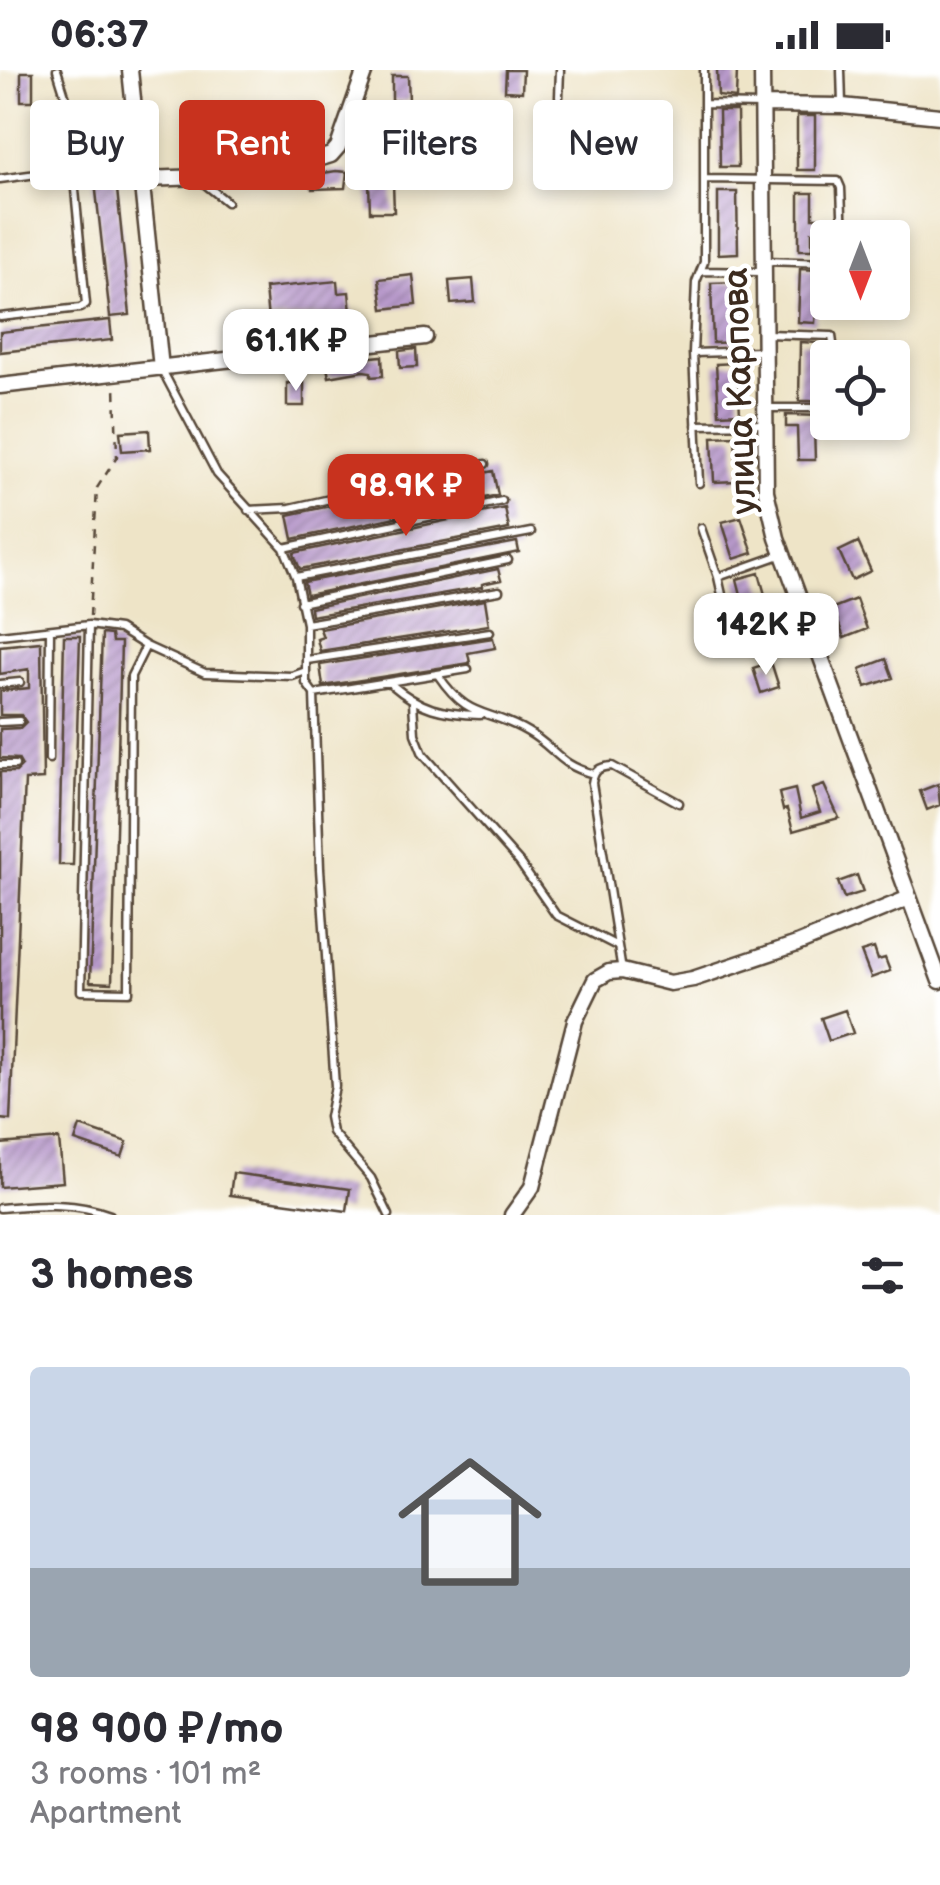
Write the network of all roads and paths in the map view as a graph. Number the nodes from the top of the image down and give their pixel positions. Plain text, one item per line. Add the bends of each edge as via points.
1 (58, 70) edge
2 (130, 70) edge
3 (364, 70) edge
4 (560, 70) edge
5 (704, 70) edge
6 (762, 70) edge
7 (842, 70) edge
8 (559, 97) dead end
9 (66, 100) edge
10 (133, 100) edge
11 (704, 104) junction
12 (762, 105) junction
13 (842, 106) junction
14 (940, 116) edge
15 (345, 146) edge
16 (338, 147) junction
17 (325, 157) edge
18 (30, 175) edge
19 (763, 178) junction
20 (0, 179) edge
21 (704, 179) junction
22 (75, 190) edge
23 (143, 190) edge
24 (214, 190) edge
25 (228, 202) dead end
26 (842, 220) edge
27 (810, 265) edge
28 (764, 266) junction
29 (702, 271) junction
30 (0, 318) edge
31 (764, 334) junction
32 (425, 337) dead end
33 (833, 340) edge
34 (765, 351) junction
35 (693, 353) junction
36 (161, 368) junction
37 (115, 374) junction
38 (0, 386) edge
39 (765, 408) junction
40 (810, 408) edge
41 (766, 424) junction
42 (696, 425) junction
43 (484, 464) dead end
44 (699, 483) dead end
45 (502, 501) dead end
46 (247, 510) junction
47 (702, 528) dead end
48 (531, 532) dead end
49 (284, 548) junction
50 (782, 554) junction
51 (508, 560) dead end
52 (718, 576) junction
53 (296, 577) junction
54 (498, 591) dead end
55 (300, 602) junction
56 (725, 608) dead end
57 (306, 624) junction
58 (89, 626) junction
59 (50, 630) junction
60 (490, 632) dead end
61 (0, 635) edge
62 (146, 646) junction
63 (306, 660) junction
64 (468, 669) dead end
65 (306, 670) junction
66 (438, 675) junction
67 (20, 682) dead end
68 (0, 684) edge
69 (390, 684) junction
70 (314, 694) junction
71 (413, 703) junction
72 (486, 715) junction
73 (0, 722) edge
74 (19, 722) dead end
75 (49, 759) dead end
76 (14, 765) dead end
77 (0, 766) edge
78 (594, 774) junction
79 (679, 803) dead end
80 (909, 898) junction
81 (616, 946) junction
82 (622, 971) junction
83 (940, 981) edge
84 (0, 1208) edge
85 (110, 1215) edge
86 (389, 1215) edge
87 (512, 1215) edge

1 - 9 lane
2 - 10 street
3 - 16 street
4 - 8 lane
5 - 11 lane
6 - 12 street, улица Карпова
7 - 13 lane
11 - 12 lane
11 - 21 lane
12 - 13 street
12 - 19 street, улица Карпова
13 - 14 street
15 - 16 lane
16 - 17 street
18 - 20 lane
19 - 21 lane
19 - 26 lane via 838,180
19 - 28 street, улица Карпова
21 - 29 lane
22 - 30 lane via 86,304
23 - 36 street
24 - 25 lane
27 - 28 lane
28 - 29 lane
28 - 31 street, улица Карпова
29 - 35 lane
31 - 33 lane
31 - 34 street, улица Карпова
32 - 36 street
34 - 35 lane
34 - 39 street, улица Карпова
35 - 42 lane
36 - 37 street
36 - 46 lane via 217,474
37 - 38 street
37 - 58 path via 116,457 97,488
39 - 40 lane
39 - 41 street, улица Карпова
41 - 42 lane
41 - 50 street, улица Карпова via 766,491
42 - 44 lane
43 - 46 lane via 290,508
45 - 49 lane
46 - 49 lane
47 - 52 lane
48 - 53 lane
49 - 53 lane
50 - 52 lane
50 - 80 street, улица Карпова
51 - 55 lane
52 - 56 lane
53 - 55 lane
54 - 57 lane
55 - 57 lane
57 - 63 lane
58 - 59 lane
58 - 62 lane via 119,629
58 - 62 lane via 81,991 129,992 131,676
59 - 61 lane
59 - 75 lane
60 - 63 lane
62 - 65 lane via 205,673 292,676
63 - 65 lane
64 - 66 lane
65 - 70 lane
66 - 69 lane
66 - 72 lane via 462,705
67 - 68 lane
69 - 70 lane
69 - 71 lane
70 - 86 lane via 336,1086 332,1132 372,1178
71 - 72 lane
71 - 81 lane via 424,754 556,915
72 - 78 lane via 531,733 561,762
73 - 74 lane
76 - 77 lane
78 - 79 lane via 612,766
78 - 81 lane
80 - 82 street via 694,980 670,983
80 - 83 street, улица Карпова
81 - 82 lane
82 - 87 street via 595,980 584,997 532,1186
84 - 85 lane via 59,1204

